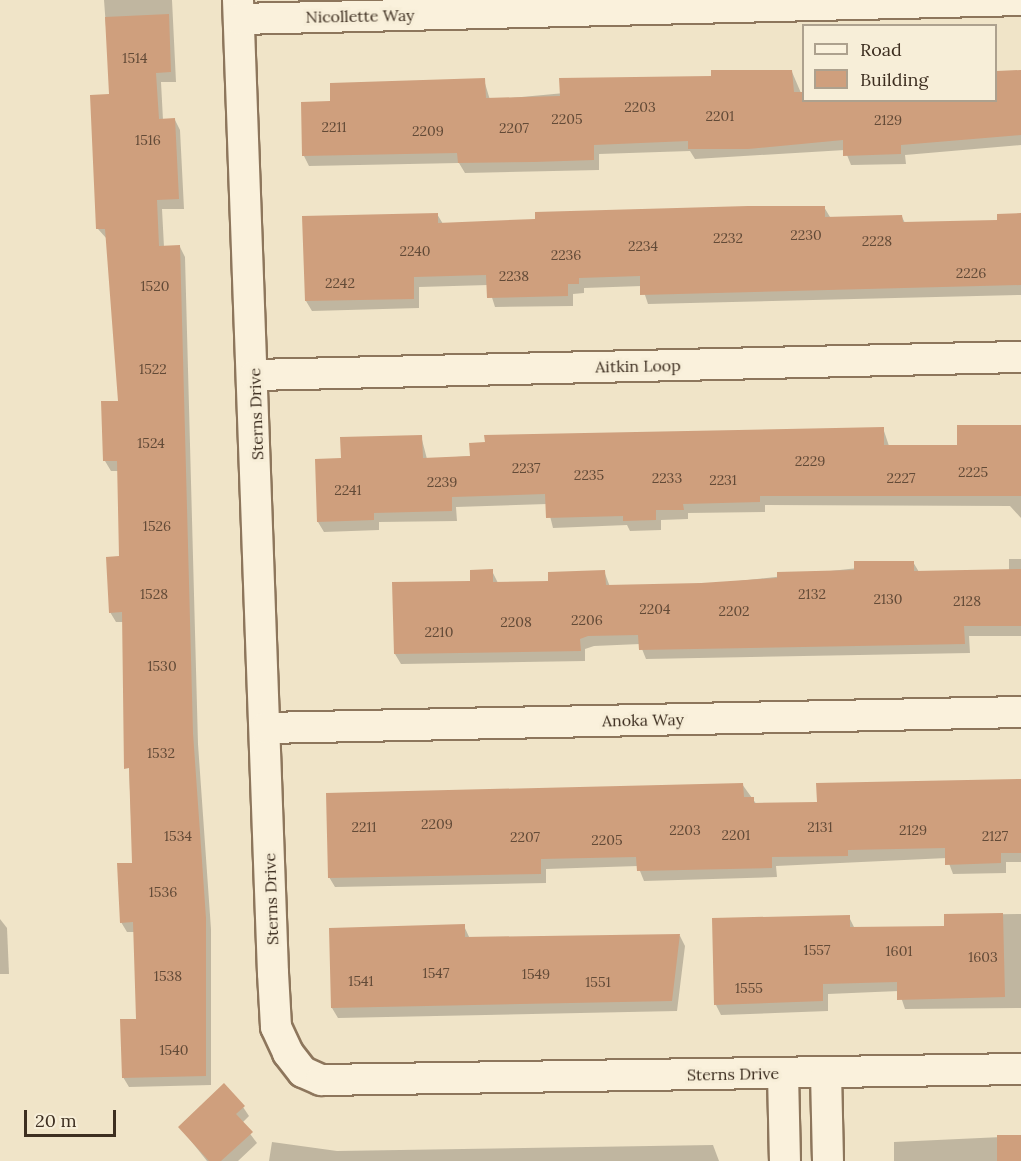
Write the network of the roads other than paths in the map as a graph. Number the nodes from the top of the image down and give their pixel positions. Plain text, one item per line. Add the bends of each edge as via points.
1 (1021, 0) edge
2 (238, 9) edge
3 (1021, 357) edge
4 (255, 375) junction
5 (1021, 712) edge
6 (266, 728) junction
7 (1021, 1069) edge
8 (826, 1073) junction
9 (783, 1074) junction
10 (785, 1161) edge
11 (828, 1161) edge

1 - 2 street, Nicollette Way
2 - 4 street, Sterns Drive
3 - 4 street, Aitkin Loop
4 - 6 street, Sterns Drive
5 - 6 street, Anoka Way
6 - 9 street, Sterns Drive via 276,1026 303,1072 321,1080
7 - 8 street, Sterns Drive
8 - 9 street, Sterns Drive
8 - 11 street
9 - 10 street

